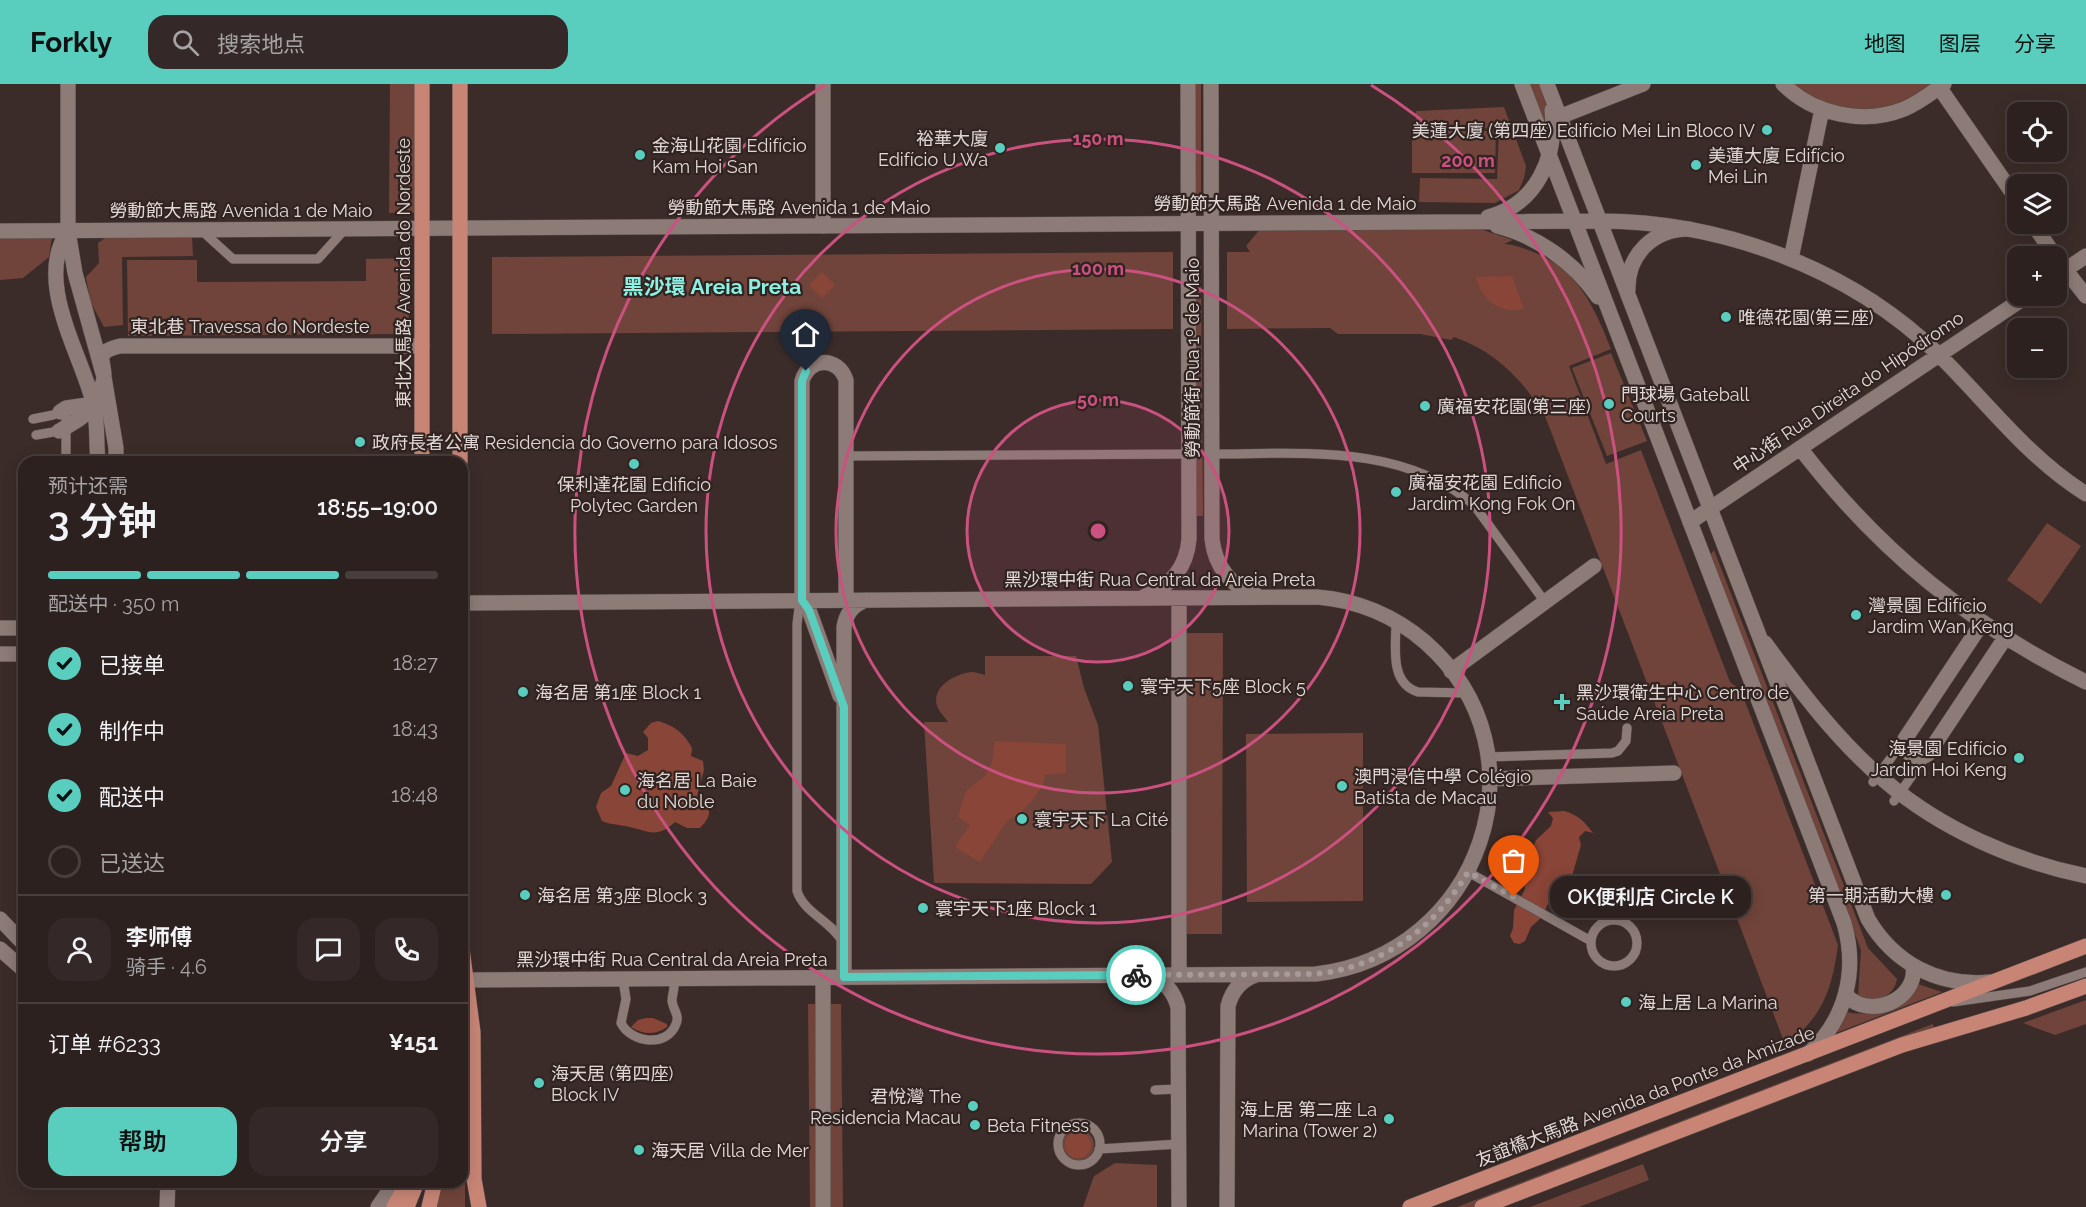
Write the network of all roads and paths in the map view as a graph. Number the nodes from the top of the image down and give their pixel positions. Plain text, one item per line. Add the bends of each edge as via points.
1 (68, 84) edge
2 (422, 84) edge
3 (460, 84) edge
4 (823, 84) edge
5 (1188, 84) edge
6 (1211, 84) edge
7 (1522, 84) edge
8 (1547, 84) edge
9 (1643, 84) edge
10 (1783, 84) edge
11 (1942, 86) edge
12 (1822, 109) junction
13 (1559, 117) junction
14 (1549, 154) junction
15 (2007, 184) edge
16 (1574, 221) junction
17 (1599, 221) junction
18 (1458, 222) junction
19 (1211, 223) junction
20 (1188, 224) junction
21 (823, 226) junction
22 (460, 228) junction
23 (345, 229) junction
24 (422, 229) junction
25 (1689, 229) junction
26 (200, 230) junction
27 (0, 231) edge
28 (68, 231) junction
29 (2086, 256) edge
30 (1791, 259) junction
31 (2067, 262) edge
32 (2067, 275) edge
33 (2086, 296) edge
34 (1630, 302) junction
35 (2012, 306) edge
36 (1617, 331) junction
37 (422, 346) junction
38 (1938, 355) junction
39 (104, 377) junction
40 (94, 404) junction
41 (63, 410) junction
42 (33, 419) dead end
43 (62, 429) junction
44 (36, 435) dead end
45 (1800, 448) junction
46 (1189, 454) junction
47 (1212, 454) junction
48 (65, 456) edge
49 (98, 456) edge
50 (116, 456) edge
51 (422, 456) edge
52 (460, 456) edge
53 (846, 456) junction
54 (2086, 494) edge
55 (1710, 509) junction
56 (1189, 519) junction
57 (1212, 519) junction
58 (1690, 522) junction
59 (1594, 566) dead end
60 (1273, 597) junction
61 (1130, 598) junction
62 (1179, 598) junction
63 (802, 600) junction
64 (846, 600) junction
65 (867, 600) junction
66 (1545, 602) junction
67 (468, 603) edge
68 (1396, 622) junction
69 (1982, 623) junction
70 (0, 628) edge
71 (18, 628) edge
72 (1758, 633) junction
73 (2005, 638) junction
74 (0, 654) edge
75 (18, 654) edge
76 (1451, 671) junction
77 (2086, 682) edge
78 (1466, 693) junction
79 (844, 707) junction
80 (1627, 729) dead end
81 (1905, 739) junction
82 (1928, 754) junction
83 (1488, 757) junction
84 (1674, 773) dead end
85 (1489, 779) junction
86 (1876, 779) junction
87 (1896, 794) junction
88 (1468, 872) junction
89 (2086, 876) edge
90 (0, 919) edge
91 (18, 938) edge
92 (1591, 941) junction
93 (844, 945) junction
94 (2086, 946) edge
95 (0, 949) edge
96 (468, 958) edge
97 (18, 965) edge
98 (1913, 966) junction
99 (2086, 972) edge
100 (1262, 974) junction
101 (1145, 975) junction
102 (1179, 975) junction
103 (823, 977) junction
104 (844, 977) junction
105 (628, 978) junction
106 (671, 978) junction
107 (505, 979) junction
108 (468, 980) edge
109 (1996, 981) junction
110 (2086, 986) edge
111 (1846, 995) junction
112 (468, 1003) edge
113 (1935, 1004) junction
114 (1808, 1054) junction
115 (1179, 1089) junction
116 (1155, 1090) dead end
117 (1179, 1144) junction
118 (1100, 1149) junction
119 (168, 1188) edge
120 (391, 1188) edge
121 (405, 1188) edge
122 (415, 1188) edge
123 (434, 1188) edge
124 (442, 1188) edge
125 (167, 1207) edge
126 (378, 1207) edge
127 (394, 1207) edge
128 (407, 1207) edge
129 (429, 1207) edge
130 (440, 1207) edge
131 (479, 1207) edge
132 (823, 1207) edge
133 (1179, 1207) edge
134 (1227, 1207) edge
135 (1410, 1207) edge
136 (1482, 1207) edge

1 - 28 street
2 - 24 main road, 東北大馬路 Avenida do Nordeste
3 - 22 main road
4 - 21 street
5 - 20 street, 勞動節街 Rua 1º de Maio
6 - 19 street, 勞動節街 Rua 1º de Maio
7 - 14 street
8 - 13 street
8 - 14 street via 1553,113
9 - 13 street
10 - 12 street
11 - 12 street via 1914,104 1885,114 1850,116
11 - 15 street
12 - 30 street
13 - 17 street
14 - 16 street
14 - 18 street via 1533,189 1518,204 1500,214
16 - 17 street, 勞動節大馬路 Avenida 1 de Maio
16 - 18 street, 勞動節大馬路 Avenida 1 de Maio
16 - 36 street
17 - 25 street, 勞動節大馬路 Avenida 1 de Maio
17 - 34 street
18 - 19 street, 勞動節大馬路 Avenida 1 de Maio
18 - 36 street via 1501,227 1554,252 1586,282
19 - 20 street, 勞動節大馬路 Avenida 1 de Maio
19 - 47 street, 勞動節街 Rua 1º de Maio
20 - 21 street, 勞動節大馬路 Avenida 1 de Maio
20 - 46 street, 勞動節街 Rua 1º de Maio
21 - 22 street, 勞動節大馬路 Avenida 1 de Maio
22 - 24 street, 勞動節大馬路 Avenida 1 de Maio
22 - 52 main road
23 - 24 street, 勞動節大馬路 Avenida 1 de Maio
23 - 26 street, 勞動節大馬路 Avenida 1 de Maio
23 - 26 lane via 318,259 232,260
24 - 37 main road, 東北大馬路 Avenida do Nordeste
25 - 30 street, 勞動節大馬路 Avenida 1 de Maio via 1751,244
25 - 34 street via 1662,234 1641,250 1629,275
26 - 28 street, 勞動節大馬路 Avenida 1 de Maio
27 - 28 street, 勞動節大馬路 Avenida 1 de Maio
28 - 39 street
28 - 40 street via 59,244 56,289
29 - 31 street
30 - 38 street, 勞動節大馬路 Avenida 1 de Maio via 1867,299
32 - 33 street
34 - 55 street
35 - 38 street, 中心街 Rua Direita do Hipódromo
36 - 58 street
37 - 39 street, 東北巷 Travessa do Nordeste via 120,346 103,356
37 - 51 main road, 東北大馬路 Avenida do Nordeste
38 - 45 street, 中心街 Rua Direita do Hipódromo
38 - 54 street, 勞動節大馬路 Avenida 1 de Maio via 2017,440
39 - 40 street
39 - 50 street
40 - 41 street
40 - 43 street via 83,417
40 - 49 street
41 - 42 lane
41 - 43 lane
43 - 44 lane
43 - 48 lane
45 - 55 street, 中心街 Rua Direita do Hipódromo
45 - 69 street via 1882,542 1929,584
46 - 53 lane
46 - 56 street, 勞動節街 Rua 1º de Maio
47 - 57 street, 勞動節街 Rua 1º de Maio
47 - 66 lane via 1354,456 1398,466 1440,482 1474,504
53 - 63 street via 845,377 834,364 817,363 808,368 802,381
53 - 64 street
55 - 58 street, 中心街 Rua Direita do Hipódromo
55 - 72 street
56 - 57 street via 1194,527 1202,529
56 - 61 street, 勞動節街 Rua 1º de Maio via 1188,548 1179,570 1158,590
57 - 60 street, 勞動節街 Rua 1º de Maio via 1214,550 1225,574 1249,592
58 - 111 street via 1844,923 1850,953
59 - 66 street
60 - 62 street, 黑沙環中街 Rua Central da Areia Preta
60 - 68 street, 黑沙環中街 Rua Central da Areia Preta via 1337,600
61 - 62 street, 黑沙環中街 Rua Central da Areia Preta
61 - 65 street, 黑沙環中街 Rua Central da Areia Preta
62 - 102 street
63 - 64 street, 黑沙環中街 Rua Central da Areia Preta
63 - 67 street, 黑沙環中街 Rua Central da Areia Preta
63 - 79 street
63 - 93 lane via 797,624 796,891
64 - 65 street, 黑沙環中街 Rua Central da Areia Preta
65 - 79 street via 853,607 845,622
66 - 76 street
68 - 76 street, 黑沙環中街 Rua Central da Areia Preta via 1431,648
68 - 78 lane via 1398,676 1413,691
69 - 73 street
69 - 81 street
70 - 71 street
72 - 86 street via 1807,700
72 - 98 street via 1864,910 1884,942
73 - 77 street
73 - 82 street
74 - 75 street
76 - 78 street, 黑沙環中街 Rua Central da Areia Preta
78 - 83 street, 黑沙環中街 Rua Central da Areia Preta via 1480,724
79 - 93 street
80 - 83 lane via 1626,741 1612,753
81 - 82 street via 1910,756
81 - 86 lane
82 - 87 lane
83 - 85 street, 黑沙環中街 Rua Central da Areia Preta
84 - 85 street
85 - 88 street, 黑沙環中街 Rua Central da Areia Preta via 1484,830
86 - 87 street
87 - 89 street via 1990,846
88 - 92 lane
88 - 100 street, 黑沙環中街 Rua Central da Areia Preta via 1431,921 1381,956 1322,973
90 - 91 street
92 - 92 lane via 1597,927 1611,920 1626,922 1638,942 1628,961 1614,966 1595,956
93 - 104 street
94 - 109 main road, 友誼橋大馬路 Avenida da Ponte da Amizade
95 - 97 street
96 - 107 street via 484,973
98 - 109 street via 1948,980
98 - 111 street via 1911,985 1896,999 1869,1007 1854,1003
99 - 113 lane via 2030,991
100 - 102 street, 黑沙環中街 Rua Central da Areia Preta
100 - 134 street via 1239,984 1228,1006
101 - 102 street, 黑沙環中街 Rua Central da Areia Preta
101 - 104 street, 黑沙環中街 Rua Central da Areia Preta
101 - 115 street via 1161,981 1176,1000
103 - 104 street, 黑沙環中街 Rua Central da Areia Preta
103 - 106 street, 黑沙環中街 Rua Central da Areia Preta
103 - 132 street
105 - 106 street, 黑沙環中街 Rua Central da Areia Preta
105 - 106 lane via 621,1023 631,1035 646,1040 663,1037 675,1027 678,1018
105 - 107 street, 黑沙環中街 Rua Central da Areia Preta
107 - 108 street, 黑沙環中街 Rua Central da Areia Preta
109 - 113 main road, 友誼橋大馬路 Avenida da Ponte da Amizade
110 - 136 main road via 1902,1045
111 - 114 street via 1833,1024
112 - 131 main road via 473,1032 474,1179
113 - 114 main road, 友誼橋大馬路 Avenida da Ponte da Amizade
114 - 135 main road, 友誼橋大馬路 Avenida da Ponte da Amizade
115 - 116 lane
115 - 117 street
117 - 118 lane
117 - 133 street
118 - 118 lane via 1090,1162 1074,1165 1059,1154 1058,1139 1068,1125 1083,1123 1098,1134
119 - 125 street
120 - 126 street
121 - 127 main road
122 - 128 main road
123 - 129 main road
124 - 130 main road

